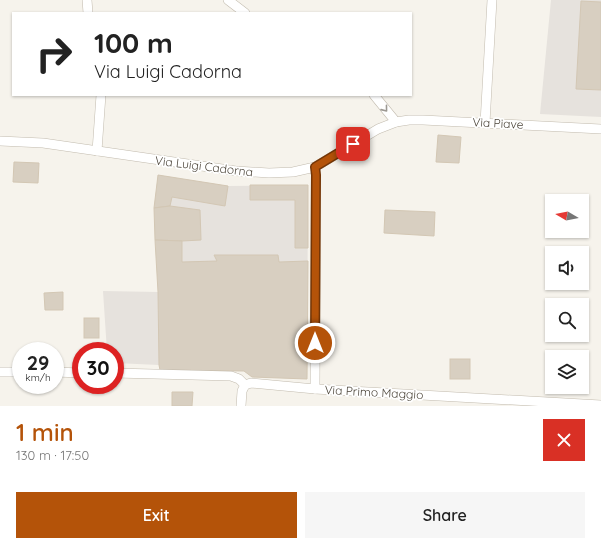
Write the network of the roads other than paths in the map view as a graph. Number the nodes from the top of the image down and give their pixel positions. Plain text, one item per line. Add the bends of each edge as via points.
1 (87, 0) edge
2 (228, 0) edge
3 (492, 0) edge
4 (88, 12) edge
5 (244, 12) edge
6 (101, 96) edge
7 (375, 96) edge
8 (396, 122) junction
9 (485, 123) junction
10 (601, 129) edge
11 (0, 141) edge
12 (98, 151) junction
13 (315, 167) junction
14 (0, 372) edge
15 (12, 372) edge
16 (124, 373) edge
17 (245, 385) junction
18 (315, 389) junction
19 (601, 405) edge
20 (241, 406) edge

1 - 4 street
2 - 5 street
3 - 9 street
6 - 12 street
7 -> 8 street
8 - 9 street, Via Piave via 423,120
8 - 13 street, Via Luigi Cadorna via 378,129
9 - 10 street, Via Piave
11 - 12 street, Via Luigi Cadorna via 43,143
12 - 13 street, Via Luigi Cadorna via 236,172 293,172
13 - 18 street
14 - 15 street
16 - 17 street via 231,376
17 - 18 street, Via Primo Maggio via 251,383
17 - 20 street
18 - 19 street, Via Primo Maggio

